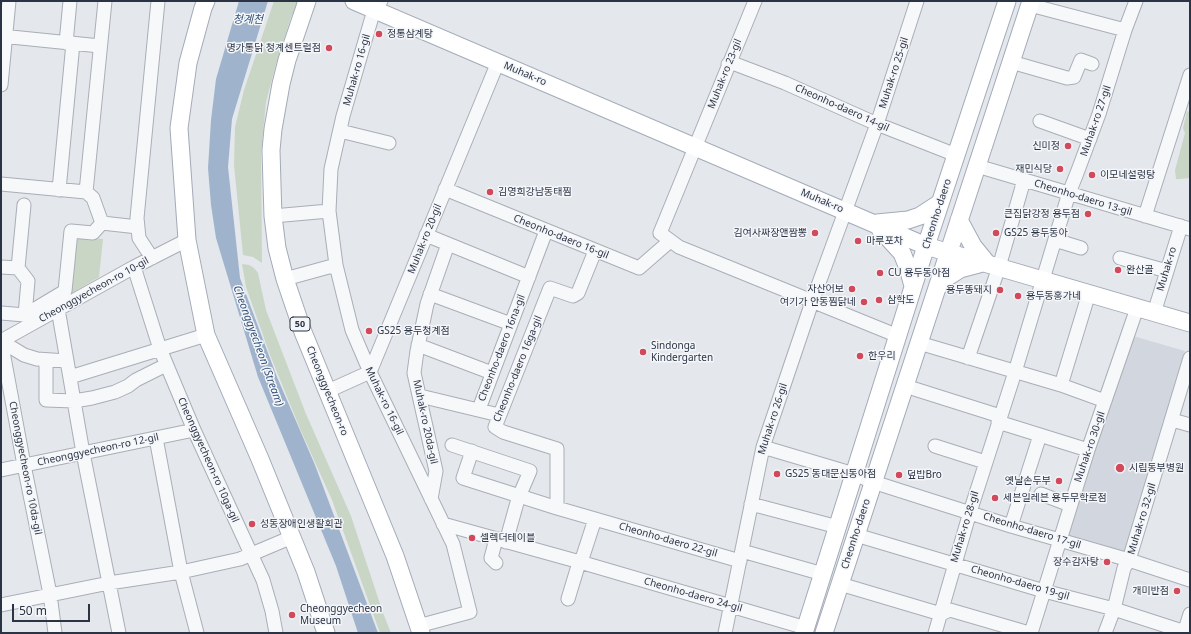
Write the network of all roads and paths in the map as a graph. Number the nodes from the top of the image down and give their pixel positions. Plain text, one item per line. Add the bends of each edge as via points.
1 (9, 1) edge
2 (70, 1) edge
3 (105, 1) edge
4 (158, 1) edge
5 (206, 1) edge
6 (307, 1) edge
7 (354, 1) edge
8 (755, 1) edge
9 (917, 1) edge
10 (1006, 1) edge
11 (1136, 1) edge
12 (1031, 3) edge
13 (378, 6) edge
14 (1125, 30) junction
15 (3, 36) edge
16 (70, 43) junction
17 (100, 46) junction
18 (498, 62) junction
19 (1011, 62) junction
20 (1086, 62) dead end
21 (728, 64) junction
22 (1190, 75) edge
23 (1, 85) edge
24 (1040, 121) dead end
25 (877, 124) junction
26 (340, 131) junction
27 (1090, 138) junction
28 (389, 143) dead end
29 (696, 147) junction
30 (956, 155) junction
31 (977, 166) junction
32 (1024, 180) junction
33 (1, 184) edge
34 (445, 189) junction
35 (58, 190) junction
36 (86, 192) junction
37 (1069, 193) junction
38 (940, 203) junction
39 (24, 205) dead end
40 (329, 211) junction
41 (846, 212) junction
42 (273, 216) junction
43 (1145, 216) junction
44 (959, 220) junction
45 (102, 223) junction
46 (879, 226) junction
47 (138, 227) junction
48 (1185, 227) edge
49 (546, 231) junction
50 (426, 235) junction
51 (665, 237) junction
52 (187, 240) junction
53 (1055, 240) junction
54 (448, 244) junction
55 (926, 246) junction
56 (1081, 248) dead end
57 (595, 251) junction
58 (949, 251) junction
59 (152, 258) junction
60 (1120, 258) dead end
61 (992, 264) junction
62 (336, 265) junction
63 (1, 267) edge
64 (134, 267) junction
65 (18, 268) junction
66 (1167, 270) junction
67 (529, 277) junction
68 (285, 279) junction
69 (1043, 280) junction
70 (913, 286) junction
71 (937, 288) junction
72 (1088, 293) junction
73 (430, 294) junction
74 (812, 302) junction
75 (1137, 308) junction
76 (58, 309) junction
77 (1, 313) edge
78 (1154, 313) junction
79 (25, 315) junction
80 (1190, 323) edge
81 (511, 324) junction
82 (206, 335) junction
83 (898, 336) junction
84 (1, 341) edge
85 (919, 343) junction
86 (418, 344) junction
87 (160, 349) junction
88 (968, 358) junction
89 (1190, 358) edge
90 (46, 360) junction
91 (67, 361) junction
92 (166, 365) junction
93 (370, 372) junction
94 (1015, 372) junction
95 (492, 373) junction
96 (70, 377) junction
97 (1060, 385) junction
98 (905, 386) junction
99 (328, 392) junction
100 (420, 396) junction
101 (74, 400) junction
102 (1106, 401) junction
103 (478, 409) junction
104 (499, 415) junction
105 (999, 419) junction
106 (1172, 420) junction
107 (1190, 425) edge
108 (194, 430) junction
109 (1040, 435) junction
110 (156, 438) junction
111 (452, 445) dead end
112 (935, 446) dead end
113 (763, 447) junction
114 (1088, 450) junction
115 (472, 451) junction
116 (83, 453) junction
117 (985, 462) junction
118 (24, 465) junction
119 (1, 470) edge
120 (854, 474) junction
121 (873, 482) junction
122 (1041, 494) dead end
123 (520, 495) junction
124 (432, 499) junction
125 (751, 504) junction
126 (1070, 505) junction
127 (557, 508) junction
128 (970, 512) junction
129 (595, 519) junction
130 (444, 524) junction
131 (1011, 526) junction
132 (838, 527) junction
133 (856, 534) junction
134 (292, 537) junction
135 (1059, 540) junction
136 (501, 541) junction
137 (251, 554) junction
138 (741, 556) junction
139 (1129, 560) junction
140 (580, 562) junction
141 (496, 563) dead end
142 (954, 564) junction
143 (181, 572) junction
144 (823, 574) junction
145 (1190, 580) edge
146 (109, 583) junction
147 (840, 584) junction
148 (1044, 591) junction
149 (50, 594) junction
150 (568, 599) dead end
151 (1, 606) edge
152 (730, 606) junction
153 (1114, 609) junction
154 (941, 614) junction
155 (1190, 614) edge
156 (420, 629) edge
157 (805, 631) edge
158 (1184, 632) edge
159 (55, 633) edge
160 (119, 633) edge
161 (197, 633) edge
162 (276, 633) edge
163 (326, 633) edge
164 (725, 633) edge
165 (826, 633) edge
166 (935, 633) edge
167 (1030, 633) edge
168 (1105, 633) edge

1 - 15 street
2 - 16 street
3 - 17 street
4 - 47 street
5 - 52 main road via 188,63 179,128
6 - 42 main road, Cheonggyecheon-ro / 50 via 287,60 276,110 271,150
7 - 13 main road, Muhak-ro
8 - 21 street, Muhak-ro 23-gil
9 - 25 street, Muhak-ro 25-gil
10 - 30 main road, Cheonho-daero
11 - 14 street, Muhak-ro 27-gil
12 - 14 street, Cheonho-daero
12 - 19 main road, Cheonho-daero
13 - 18 main road, Muhak-ro
13 - 26 street, Muhak-ro 16-gil
14 - 27 street, Muhak-ro 27-gil
15 - 16 street
15 - 23 street
16 - 17 street
16 - 35 street
17 - 36 street
18 - 29 main road, Muhak-ro
18 - 34 street, Muhak-ro 20-gil
19 - 20 street via 1068,78 1074,77
19 - 31 main road, Cheonho-daero
21 - 25 street, Cheonho-daero 14-gil via 735,64 785,83
21 - 29 street, Muhak-ro 23-gil
22 - 43 street
24 - 27 street
25 - 30 street, Cheonho-daero 14-gil
25 - 41 street, Muhak-ro 25-gil
26 - 28 street
26 - 40 street, Muhak-ro 16-gil via 331,169
27 - 37 street, Muhak-ro 27-gil
29 - 41 main road, Muhak-ro
29 - 51 street
30 - 38 main road, Cheonho-daero
31 - 32 street, Cheonho-daero 13-gil
31 - 44 main road, Cheonho-daero
32 - 37 street, Cheonho-daero 13-gil
32 - 61 street
33 - 35 street
34 - 49 street, Cheonho-daero 16-gil
34 - 50 street, Muhak-ro 20-gil
35 - 36 street
36 - 45 street via 93,198
37 - 43 street, Cheonho-daero 13-gil
37 - 53 street, Muhak-ro 27-gil
38 - 46 main road via 920,216
38 - 55 main road, Cheonho-daero
39 - 65 street
40 - 42 street
40 - 62 street, Muhak-ro 16-gil
41 - 46 main road, Muhak-ro
41 - 74 street, Muhak-ro 26-gil
42 - 68 main road, Cheonggyecheon-ro / 50 via 277,248
43 - 48 street, Cheonho-daero 13-gil
44 - 58 main road, Cheonho-daero
44 - 61 main road via 973,246
45 - 47 street
45 - 79 street via 92,233 71,231 65,291
46 - 55 main road, Muhak-ro
46 - 70 main road via 902,253
47 - 59 street via 139,238
48 - 66 street, Muhak-ro
49 - 57 street, Cheonho-daero 16-gil
49 - 67 street, Cheonho-daero 16na-gil
50 - 54 street
50 - 93 street, Muhak-ro 20-gil
51 - 57 street, Cheonho-daero 16-gil via 639,268
51 - 74 street via 679,247
52 - 59 street, Cheonggyecheon-ro 10-gil
52 - 82 main road
53 - 56 street
53 - 69 street, Muhak-ro 27-gil
54 - 67 street
54 - 73 street, Muhak-ro 20da-gil
55 - 58 main road, Muhak-ro
55 - 70 main road, Cheonho-daero
57 - 104 street, Cheonho-daero 16ga-gil via 578,293 573,296 550,288
58 - 61 main road, Muhak-ro
58 - 71 main road, Cheonho-daero
59 - 64 street, Cheonggyecheon-ro 10-gil
60 - 66 street
61 - 69 main road, Muhak-ro
61 - 71 main road via 960,269
61 - 88 street
62 - 68 street
62 - 93 street, Muhak-ro 16-gil via 352,330
63 - 65 street
64 - 76 street, Cheonggyecheon-ro 10-gil
64 - 87 street, Cheonggyecheon-ro 10ga-gil
65 - 79 street via 28,281
66 - 78 street, Muhak-ro
67 - 81 street, Cheonho-daero 16na-gil
68 - 99 main road, Cheonggyecheon-ro / 50 via 303,332
69 - 72 main road, Muhak-ro
69 - 94 street, Muhak-ro 28-gil
70 - 83 main road, Cheonho-daero
71 - 85 main road, Cheonho-daero
72 - 75 main road, Muhak-ro
72 - 97 street
73 - 81 street
73 - 86 street, Muhak-ro 20da-gil
74 - 83 street
74 - 113 street, Muhak-ro 26-gil
75 - 78 main road, Muhak-ro
75 - 102 street, Muhak-ro 30-gil
76 - 84 street, Cheonggyecheon-ro 10-gil
76 - 91 street
77 - 79 street
78 - 80 main road, Muhak-ro
81 - 95 street, Cheonho-daero 16na-gil
82 - 87 street
82 - 134 main road
83 - 120 main road, Cheonho-daero
84 - 90 street via 24,355
84 - 118 street, Cheonggyecheon-ro 10da-gil
85 - 88 street
85 - 98 main road, Cheonho-daero
86 - 95 street
86 - 100 street, Muhak-ro 20da-gil via 414,373
87 - 92 street, Cheonggyecheon-ro 10ga-gil
87 - 96 street
88 - 94 street
89 - 106 street, Muhak-ro 32-gil
90 - 91 street
90 - 101 street via 46,400
91 - 96 street
92 - 101 street via 115,392
92 - 108 street, Cheonggyecheon-ro 10ga-gil
93 - 99 street
93 - 124 street, Muhak-ro 16-gil
94 - 97 street
94 - 105 street, Muhak-ro 28-gil
95 - 103 street, Cheonho-daero 16na-gil
96 - 101 street
97 - 102 street
98 - 105 street
98 - 121 main road, Cheonho-daero
99 - 156 main road, Cheonggyecheon-ro / 50 via 395,556
100 - 103 street, Cheonho-daero 16na-gil
100 - 124 street, Muhak-ro 20da-gil via 436,471
101 - 116 street
102 - 114 street, Muhak-ro 30-gil
103 - 104 street
104 - 127 street, Cheonho-daero 16ga-gil via 495,427 503,432 557,449
105 - 109 street
105 - 117 street, Muhak-ro 28-gil
106 - 107 street
106 - 139 street, Muhak-ro 32-gil
108 - 110 street, Cheonggyecheon-ro 12-gil
108 - 137 street, Cheonggyecheon-ro 10ga-gil
109 - 114 street
109 - 131 street
110 - 116 street, Cheonggyecheon-ro 12-gil
110 - 143 street
111 - 115 street
112 - 117 street
113 - 120 street
113 - 125 street, Muhak-ro 26-gil
114 - 126 street, Muhak-ro 30-gil
115 - 123 street, Cheonho-daero 22-gil via 464,478
115 - 123 street via 530,471
116 - 118 street, Cheonggyecheon-ro 12-gil
116 - 146 street
117 - 128 street, Muhak-ro 28-gil
118 - 119 street, Cheonggyecheon-ro 12-gil
118 - 149 street, Cheonggyecheon-ro 10da-gil
120 - 121 street, Cheonho-daero 17-gil
120 - 132 main road, Cheonho-daero
121 - 128 street, Cheonho-daero 17-gil
121 - 133 main road, Cheonho-daero
122 - 126 street
123 - 127 street, Cheonho-daero 22-gil
123 - 136 street
124 - 130 street, Muhak-ro 16-gil
125 - 132 street, Cheonho-daero
125 - 138 street, Muhak-ro 26-gil
126 - 135 street, Muhak-ro 30-gil
127 - 129 street, Cheonho-daero 22-gil
128 - 131 street, Cheonho-daero 17-gil
128 - 142 street, Muhak-ro 28-gil
129 - 138 street, Cheonho-daero 22-gil
129 - 140 street
130 - 136 street, Cheonho-daero 24-gil
130 - 156 street, Muhak-ro 16-gil via 453,544 470,612
131 - 135 street, Cheonho-daero 17-gil
132 - 144 main road, Cheonho-daero
133 - 142 street, Cheonho-daero 19-gil
133 - 147 main road, Cheonho-daero
134 - 137 street
134 - 163 main road
135 - 139 street, Cheonho-daero 17-gil
135 - 148 street, Muhak-ro 30-gil
136 - 140 street, Cheonho-daero 24-gil
136 - 141 street via 491,558
137 - 143 street via 240,559
137 - 162 street, Cheonggyecheon-ro 10ga-gil via 263,580
138 - 144 street, Cheonho-daero 22-gil
138 - 152 street, Muhak-ro 26-gil
139 - 145 street, Cheonho-daero 17-gil
139 - 153 street, Muhak-ro 32-gil via 1124,568
140 - 150 street
140 - 152 street, Cheonho-daero 24-gil
142 - 148 street, Cheonho-daero 19-gil
142 - 154 street, Muhak-ro 28-gil
143 - 146 street
143 - 161 street
144 - 157 main road, Cheonho-daero
146 - 149 street
146 - 160 street
147 - 154 street
147 - 165 main road, Cheonho-daero
148 - 153 street, Cheonho-daero 19-gil
148 - 167 street, Muhak-ro 30-gil
149 - 151 street
149 - 159 street, Cheonggyecheon-ro 10da-gil
152 - 157 street, Cheonho-daero 24-gil
152 - 164 street, Muhak-ro 26-gil
153 - 158 street, Cheonho-daero 19-gil
153 - 168 street, Muhak-ro 32-gil
154 - 166 street, Muhak-ro 28-gil
154 - 167 street via 950,610
155 - 158 street

